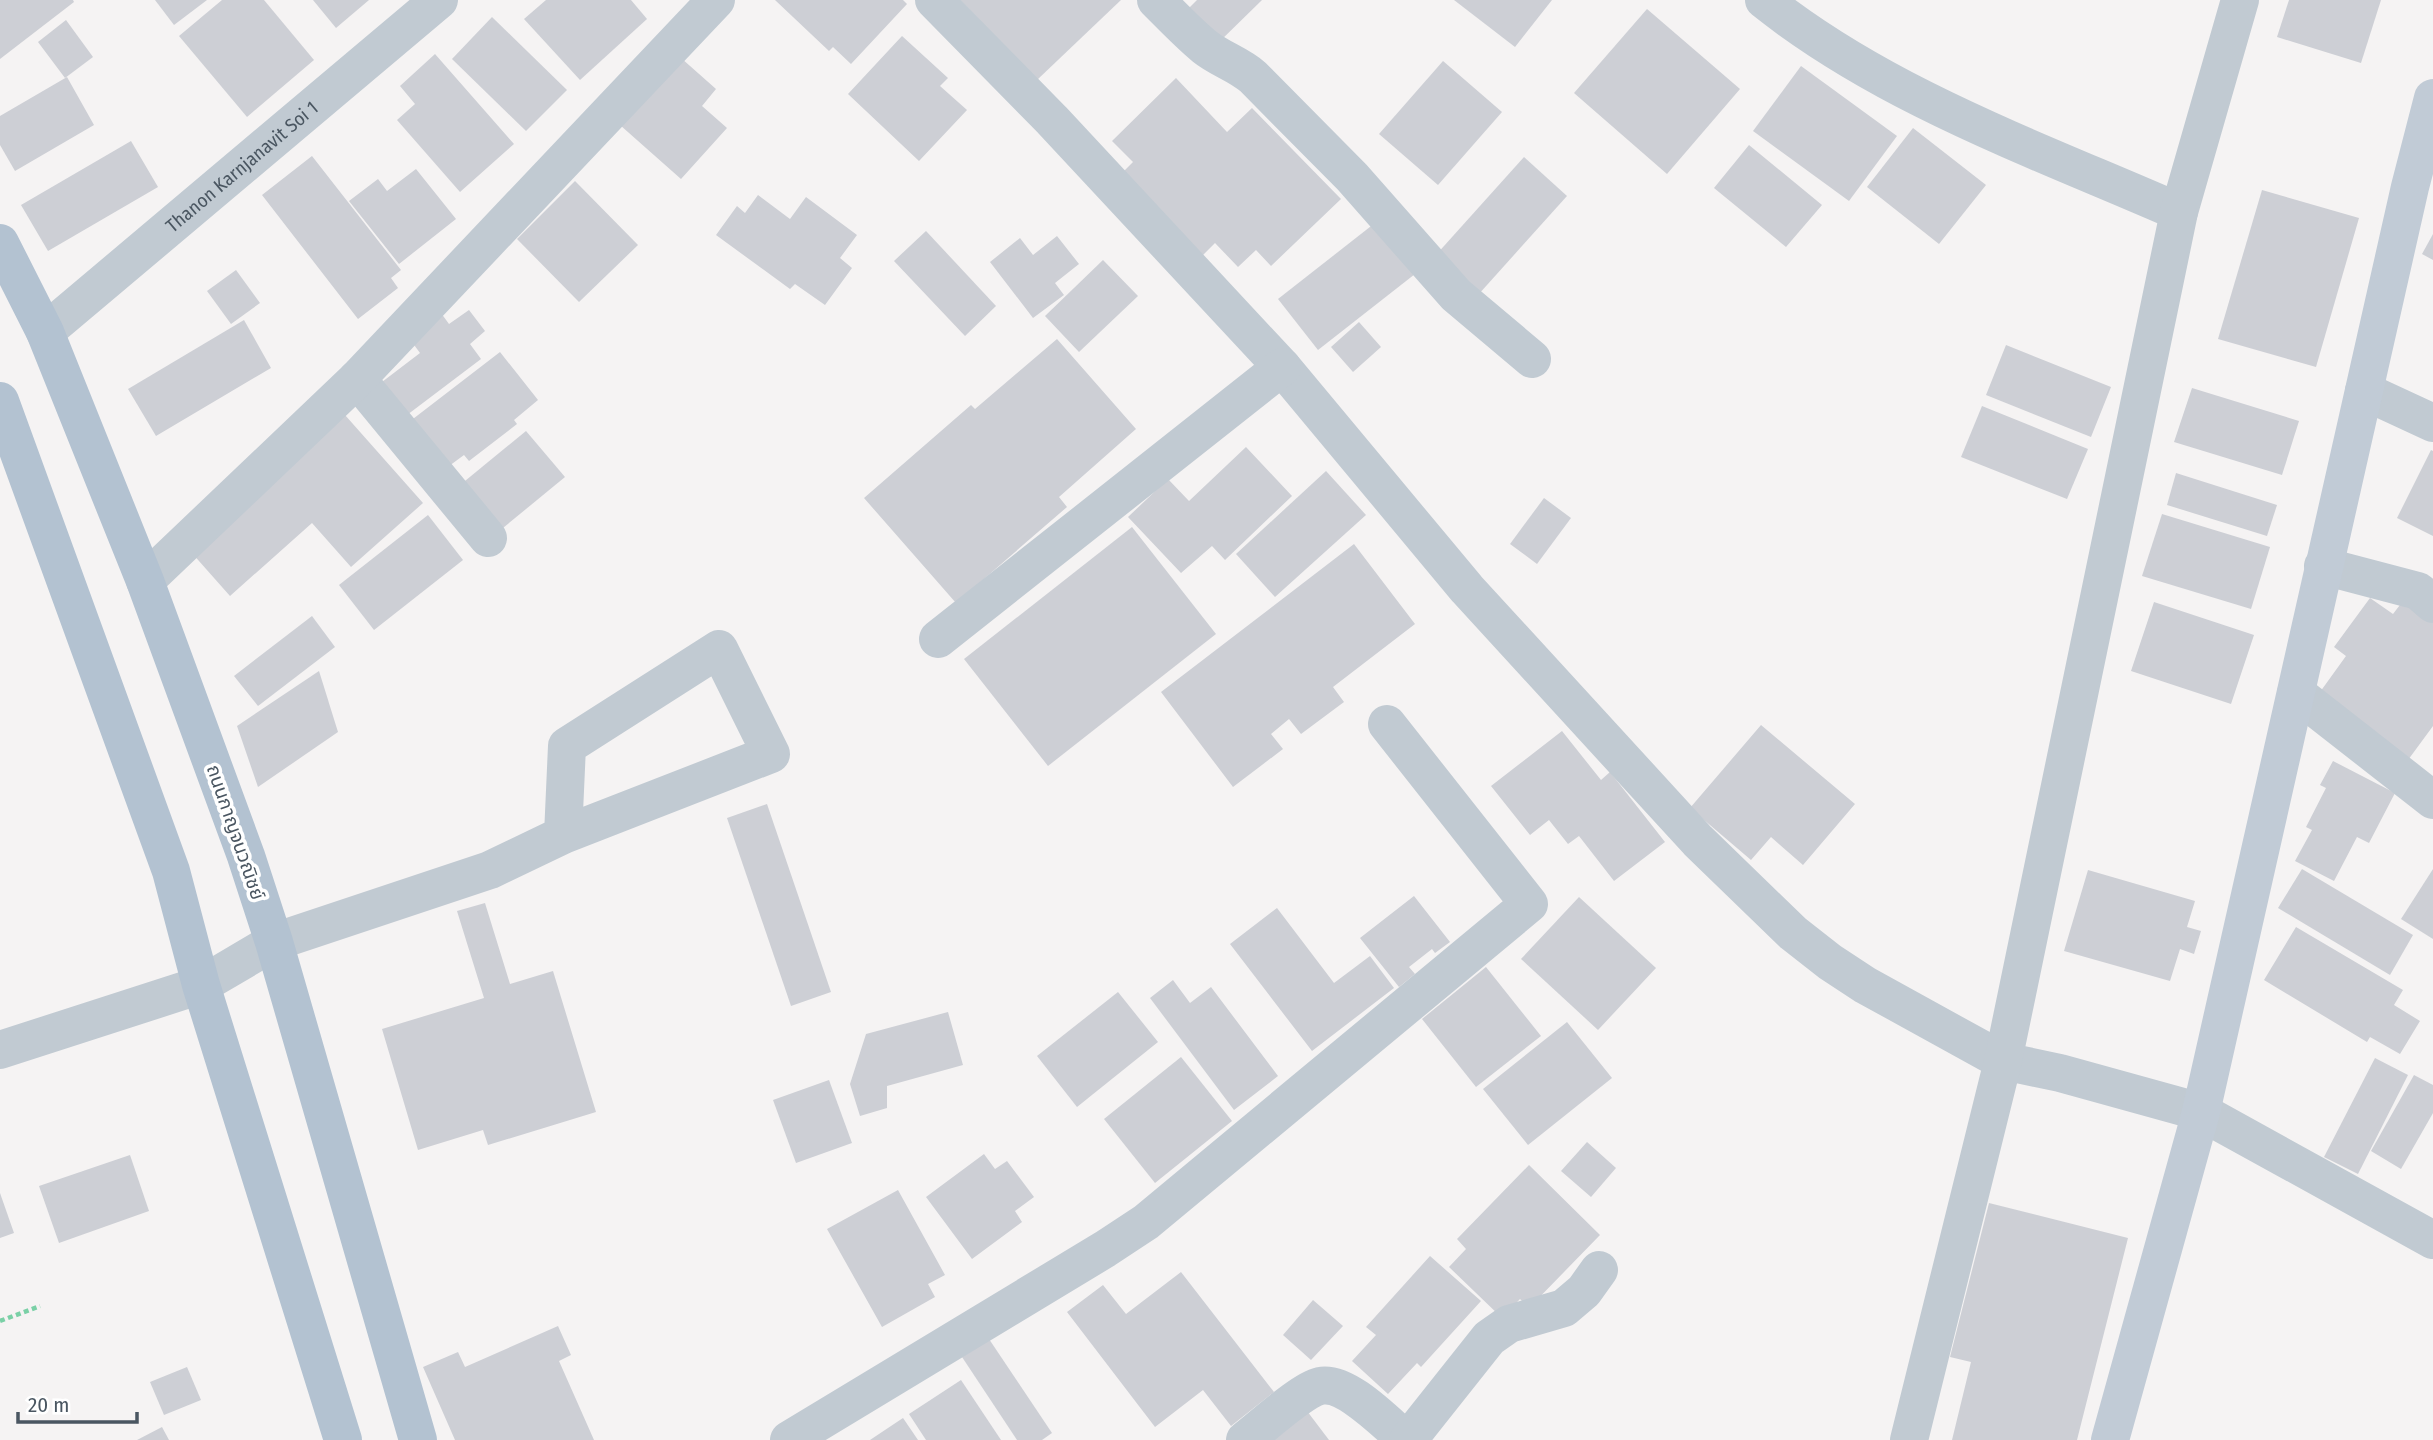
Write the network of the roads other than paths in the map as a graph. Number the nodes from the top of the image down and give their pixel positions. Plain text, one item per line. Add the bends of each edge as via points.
1 (439, 0) edge
2 (716, 0) edge
3 (934, 0) edge
4 (1156, 0) edge
5 (1764, 0) edge
6 (2240, 0) edge
7 (2433, 98) edge
8 (2422, 192) edge
9 (2179, 212) junction
10 (0, 243) edge
11 (45, 332) junction
12 (1532, 359) dead end
13 (1282, 367) junction
14 (357, 379) junction
15 (2364, 391) junction
16 (0, 401) edge
17 (2433, 423) edge
18 (488, 538) dead end
19 (2323, 566) junction
20 (145, 581) junction
21 (2433, 604) edge
22 (938, 639) dead end
23 (2296, 693) junction
24 (1387, 724) dead end
25 (2433, 800) edge
26 (563, 835) junction
27 (274, 942) junction
28 (201, 985) junction
29 (0, 1050) edge
30 (2003, 1060) junction
31 (2201, 1112) junction
32 (2433, 1240) edge
33 (1600, 1270) dead end
34 (343, 1440) edge
35 (418, 1440) edge
36 (789, 1440) edge
37 (1245, 1440) edge
38 (1407, 1440) edge
39 (1909, 1440) edge
40 (2110, 1440) edge

1 - 11 street, Thanon Karnjanavit Soi 1
2 - 14 street
3 - 13 street
4 - 12 street via 1204,47 1253,77 1352,177 1456,295
5 - 9 street via 1915,97
6 - 9 street
7 - 8 street
8 - 15 street
9 - 30 street
10 - 11 main road, ถนนกาญจนวณิชย์
11 - 20 main road, ถนนกาญจนวณิชย์
13 - 22 street
13 - 30 street via 1467,589 1743,887 1830,962
14 - 18 street
14 - 20 street
15 - 17 street
15 - 19 street
16 - 28 main road via 170,871
19 - 21 street via 2418,591
19 - 23 street
20 - 27 main road, ถนนกาญจนวณิชย์
23 - 25 street
23 - 31 street
24 - 36 street via 1529,904 1146,1222
26 - 26 street via 771,754 719,649 567,746
26 - 27 street via 490,870
27 - 28 street
27 - 35 main road, ถนนกาญจนวณิชย์
28 - 29 street
28 - 34 main road
30 - 31 street
30 - 39 street
31 - 32 street
31 - 40 street
33 - 38 street via 1564,1308 1518,1320 1489,1338
37 - 38 street via 1304,1394 1323,1385 1352,1395

